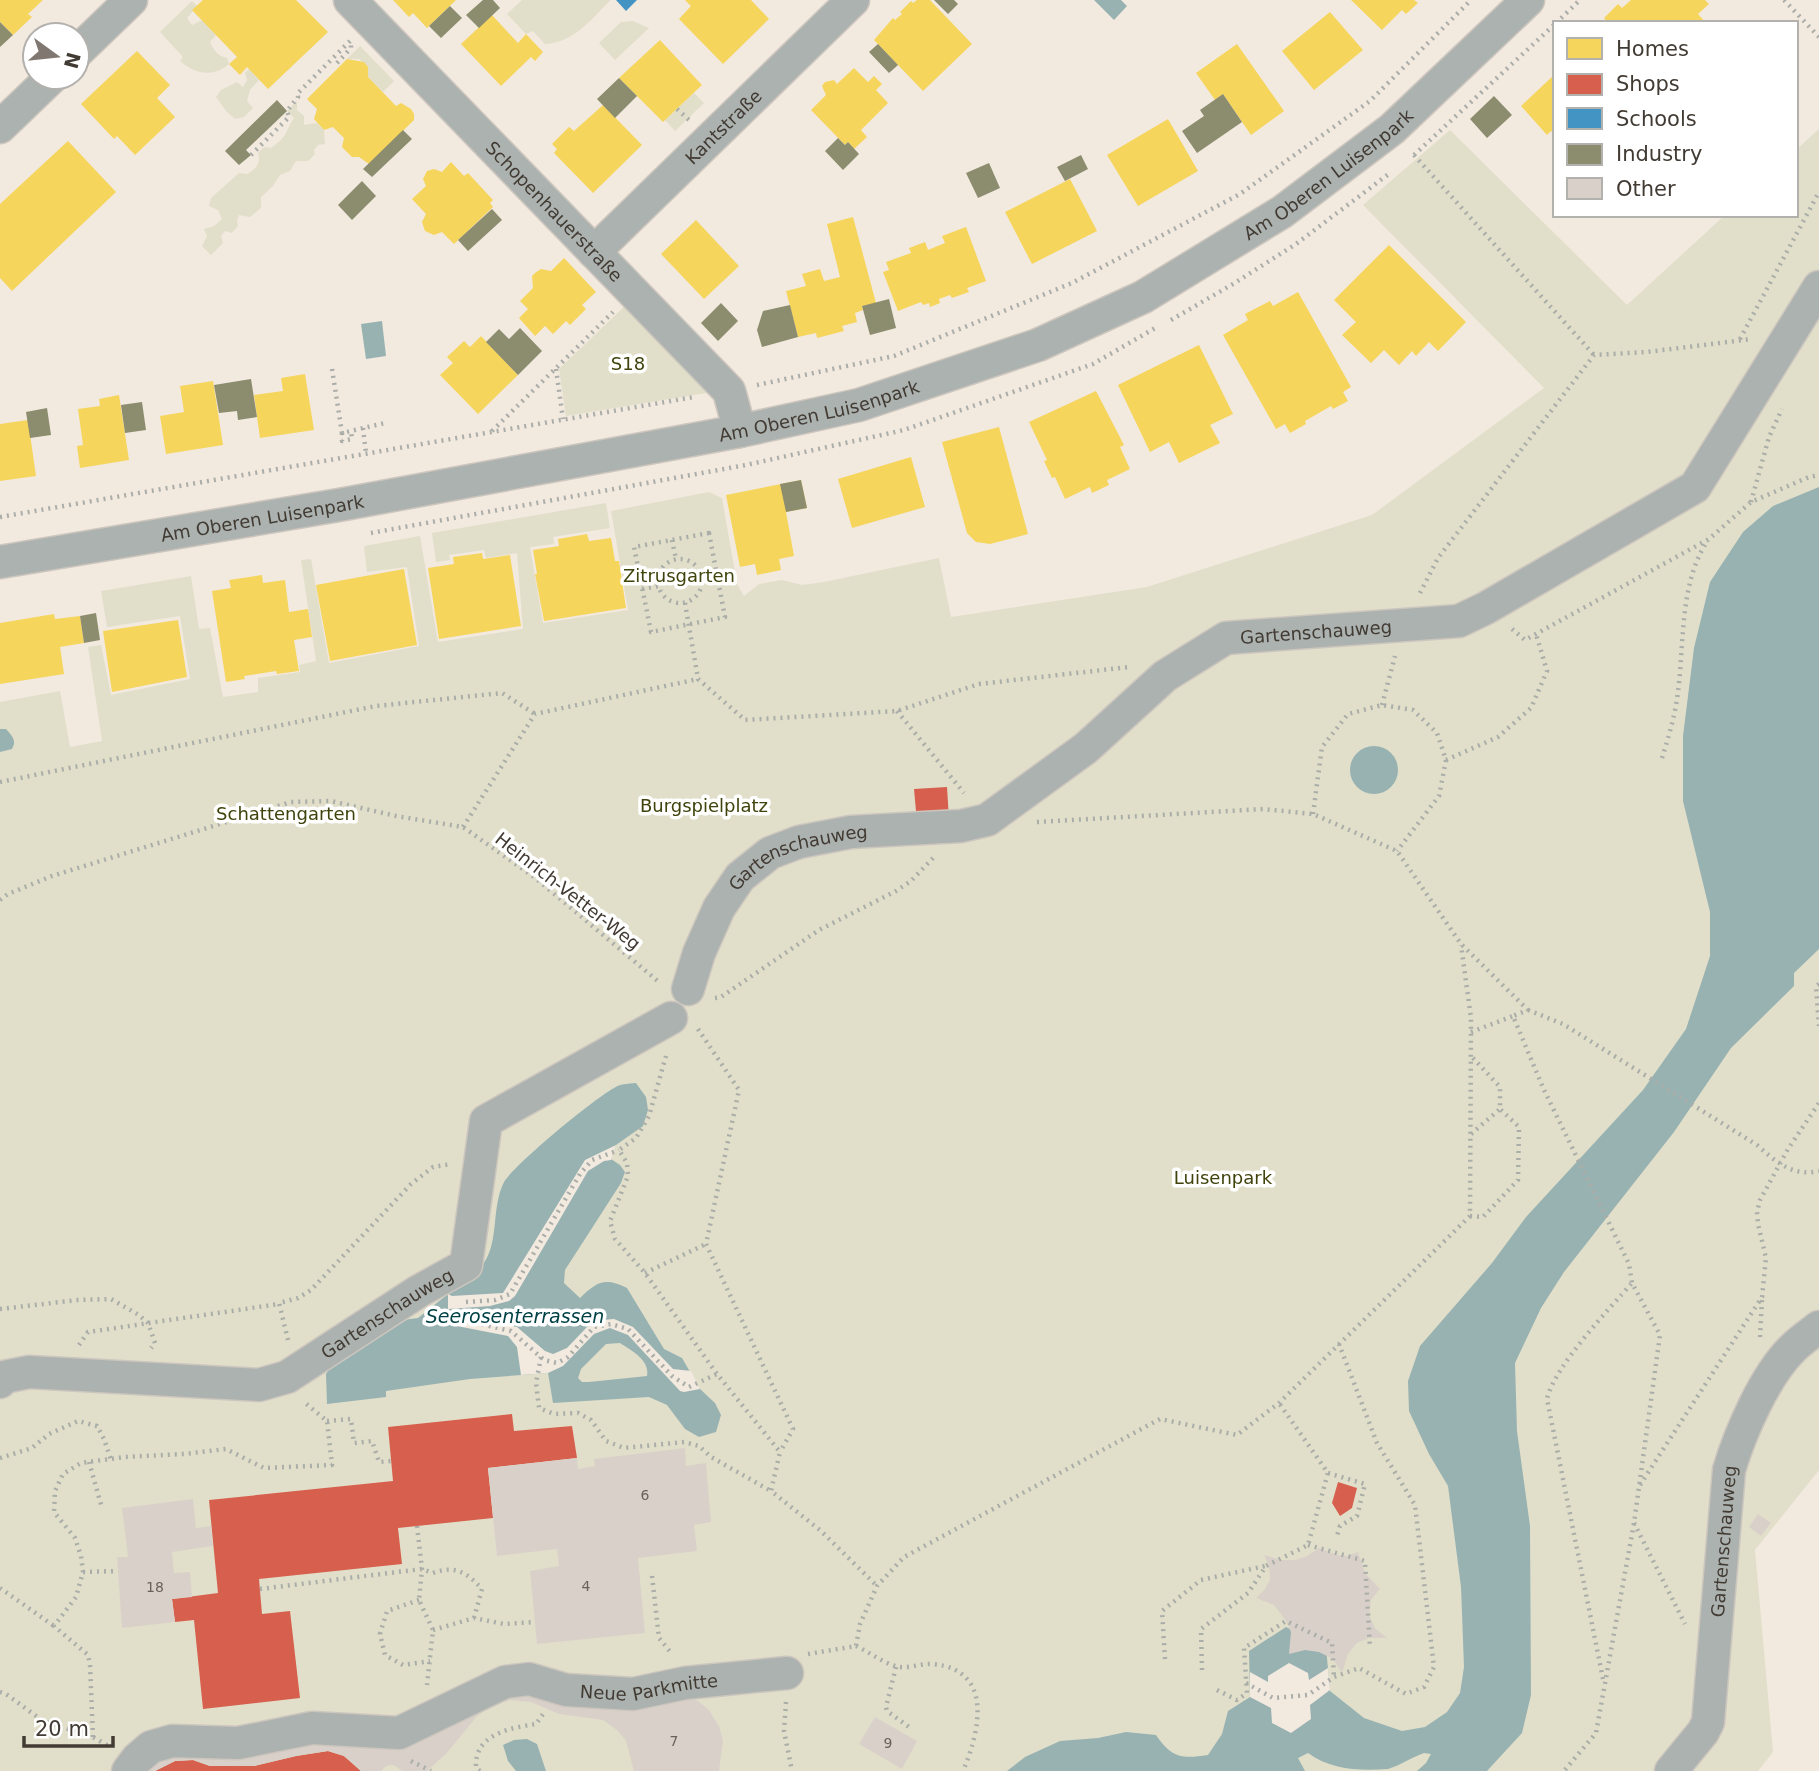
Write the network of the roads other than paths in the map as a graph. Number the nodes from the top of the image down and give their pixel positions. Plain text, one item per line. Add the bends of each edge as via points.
1 (131, 0) edge
2 (350, 0) edge
3 (853, 0) edge
4 (1526, 1) edge
5 (91, 39) edge
6 (37, 91) edge
7 (0, 127) edge
8 (594, 252) junction
9 (1819, 287) edge
10 (740, 431) junction
11 (0, 562) edge
12 (1819, 1327) edge
13 (0, 1382) edge
14 (787, 1673) road end
15 (132, 1765) edge
16 (1671, 1771) edge

1 - 5 street
2 - 8 street, Schopenhauerstraße
3 - 8 street, Kantstraße
4 - 10 street, Am Oberen Luisenpark via 1392,129 1282,212 1143,297 1038,345 934,381 859,405
6 - 7 street
8 - 10 street, Schopenhauerstraße via 729,391
9 - 13 street, Gartenschauweg via 1695,487 1486,608 1459,621 1226,638 1165,676 1086,748 974,823 852,832 770,853 740,877 719,908 682,1006 486,1121 466,1265 291,1374 259,1385 29,1372
10 - 11 street, Am Oberen Luisenpark
12 - 16 street, Gartenschauweg via 1780,1363 1738,1439 1729,1470 1708,1722
14 - 15 street, Neue Parkmitte via 685,1683 633,1694 566,1690 529,1679 505,1682 399,1733 312,1728 238,1743 172,1741 152,1747

